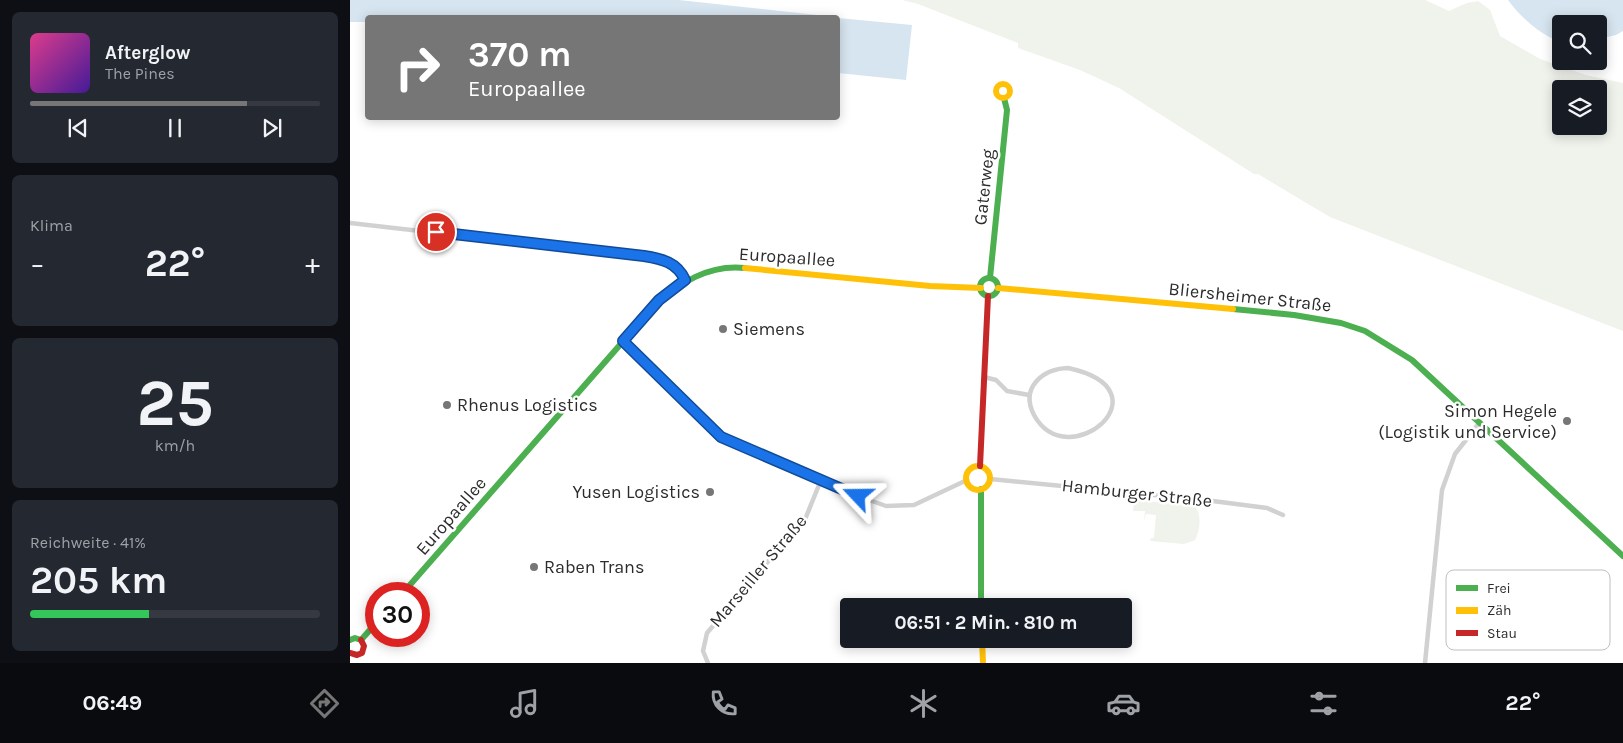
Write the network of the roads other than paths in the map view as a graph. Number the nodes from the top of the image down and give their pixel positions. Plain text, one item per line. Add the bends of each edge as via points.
1 (1004, 98) dead end
2 (350, 224) edge
3 (990, 278) junction
4 (685, 280) junction
5 (981, 288) junction
6 (998, 288) junction
7 (988, 296) junction
8 (623, 341) junction
9 (984, 377) junction
10 (1029, 395) junction
11 (1480, 422) junction
12 (980, 466) junction
13 (990, 479) junction
14 (821, 480) junction
15 (966, 480) junction
16 (981, 489) junction
17 (1282, 515) dead end
18 (1623, 556) edge
19 (412, 582) edge
20 (981, 598) edge
21 (365, 635) edge
22 (350, 640) edge
23 (361, 640) junction
24 (982, 648) edge
25 (350, 653) edge
26 (708, 663) edge
27 (983, 663) edge
28 (1425, 663) edge

1 - 3 main road, Gaterweg via 1007,110
2 - 4 street via 657,258 677,268
3 - 5 main road via 982,282
3 - 6 main road via 996,280
4 - 5 main road, Europaallee via 710,271 736,267
4 - 8 main road, Europaallee via 659,300
5 - 7 main road
6 - 7 main road
6 - 11 main road, Bliersheimer Straße via 1245,310 1341,323 1365,332 1412,360
7 - 9 main road
8 - 14 street via 721,437
8 - 19 main road, Europaallee
9 - 10 street via 996,380 1007,391
9 - 12 main road
10 - 10 street via 1034,382 1041,376 1058,368 1068,368 1102,383 1111,396 1112,412 1108,420 1086,434 1056,434 1038,421
11 - 18 main road, Bliersheimer Straße
11 - 28 street via 1455,454 1442,490
12 - 13 main road via 988,470
12 - 15 main road via 969,470
13 - 16 main road
13 - 17 street, Hamburger Straße via 1223,502 1267,508
14 - 15 street via 895,507 914,505
14 - 26 street, Marseiller Straße via 806,517 707,633 703,651
15 - 16 main road via 972,488
16 - 20 main road
21 - 23 main road
22 - 23 main road
23 - 25 main road via 364,646 362,653
24 - 27 main road

